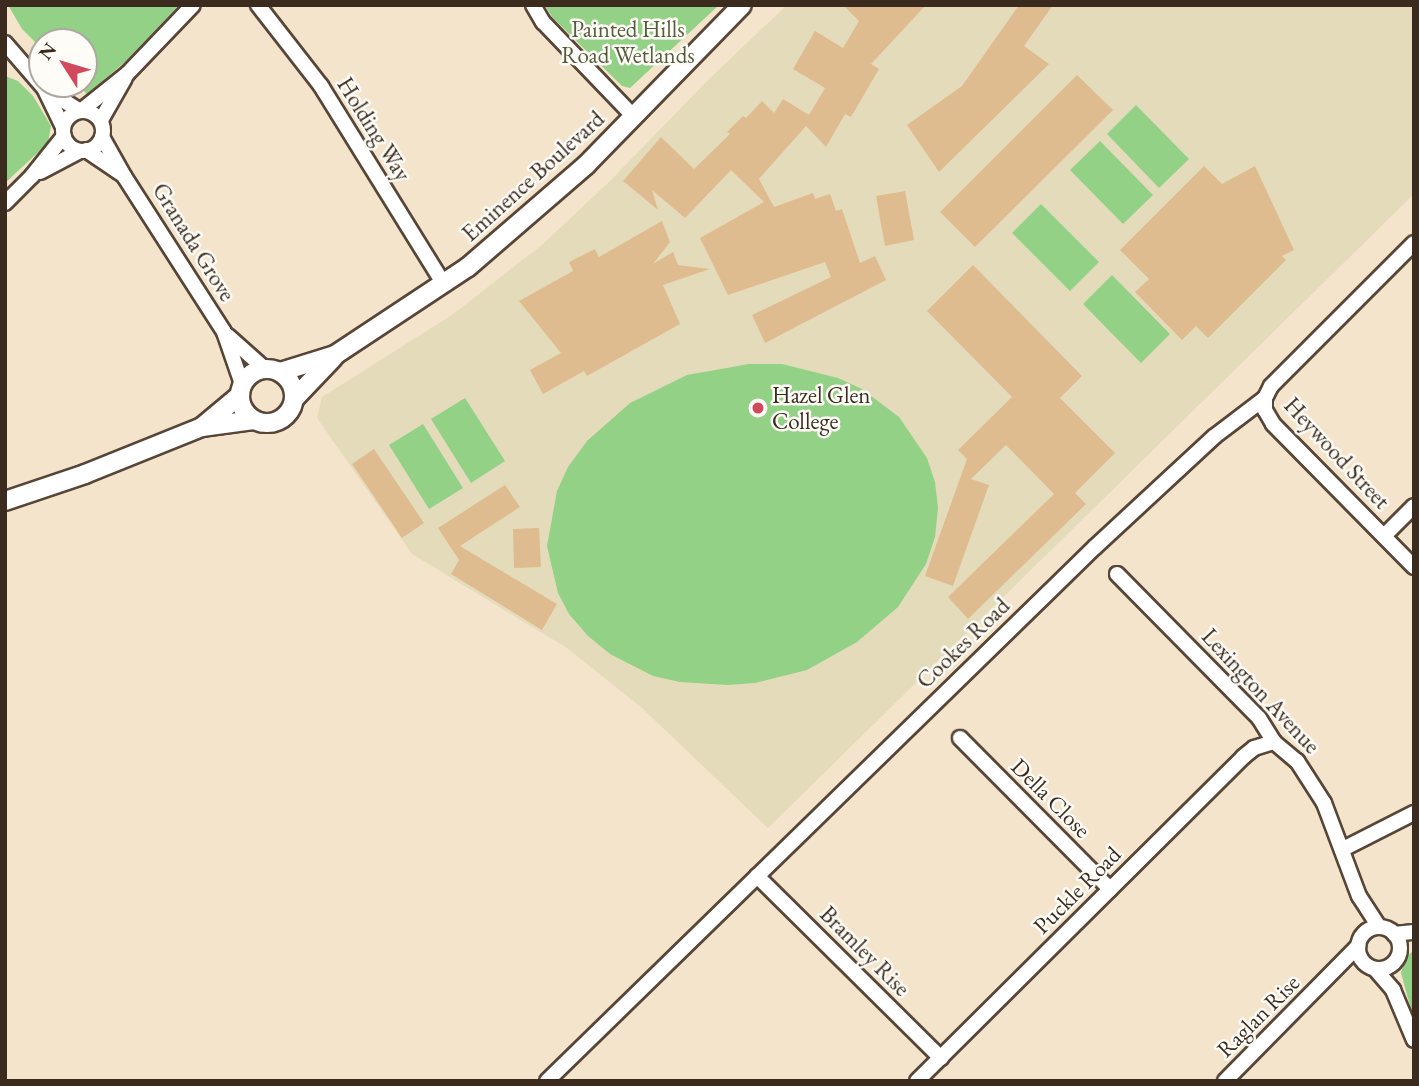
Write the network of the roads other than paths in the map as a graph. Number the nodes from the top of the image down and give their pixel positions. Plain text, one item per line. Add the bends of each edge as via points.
1 (193, 5) edge
2 (258, 5) edge
3 (533, 5) edge
4 (741, 5) edge
5 (6, 48) edge
6 (28, 71) edge
7 (127, 74) junction
8 (48, 98) edge
9 (60, 98) edge
10 (80, 110) junction
11 (634, 117) junction
12 (100, 120) junction
13 (63, 132) junction
14 (102, 137) junction
15 (83, 150) junction
16 (32, 176) junction
17 (124, 176) junction
18 (5, 203) edge
19 (1414, 243) edge
20 (444, 284) junction
21 (224, 332) junction
22 (335, 355) junction
23 (273, 371) junction
24 (241, 390) junction
25 (1265, 398) junction
26 (294, 399) junction
27 (254, 420) junction
28 (202, 427) junction
29 (5, 501) edge
30 (1414, 506) edge
31 (1384, 536) junction
32 (1414, 567) edge
33 (1117, 574) dead end
34 (960, 737) dead end
35 (1274, 742) junction
36 (1414, 813) edge
37 (1343, 849) junction
38 (757, 876) junction
39 (1110, 889) junction
40 (1359, 897) junction
41 (1380, 928) junction
42 (1414, 932) edge
43 (1394, 934) junction
44 (1361, 940) junction
45 (1414, 943) edge
46 (1396, 958) junction
47 (1370, 967) junction
48 (1324, 983) junction
49 (1393, 990) junction
50 (1414, 1040) edge
51 (941, 1058) junction
52 (547, 1081) edge
53 (917, 1081) edge
54 (1225, 1081) edge

1 - 7 street
2 - 20 street, Holding Way via 321,86
3 - 11 street via 552,32
4 - 11 street, Eminence Boulevard
5 - 6 street
7 - 10 street
7 - 12 street
8 - 13 street
9 - 10 street
10 - 12 street via 92,112
10 - 13 street via 69,116
11 - 20 street, Eminence Boulevard via 550,198
12 - 14 street
13 - 15 street via 69,146
13 - 16 street
14 - 15 street via 96,146
14 - 17 street, Granada Grove
15 - 16 street
15 - 17 street, Granada Grove
16 - 18 street
17 - 21 street, Granada Grove
19 - 25 street, Cookes Road via 1271,386
20 - 22 street, Eminence Boulevard
21 - 23 street, Granada Grove
21 - 24 street, Granada Grove
22 - 23 street, Eminence Boulevard
22 - 26 street, Eminence Boulevard
23 - 24 street via 252,373
23 - 26 street via 291,384
24 - 27 street via 243,410
24 - 28 street
25 - 31 street, Heywood Street via 1265,410 1273,424
25 - 38 street, Cookes Road via 1215,436 1095,547
26 - 27 street via 282,418 268,423
27 - 28 street
28 - 29 street
30 - 31 street
31 - 32 street, Heywood Street
33 - 35 street, Lexington Avenue via 1259,718
34 - 39 street, Della Close
35 - 37 street, Lexington Avenue via 1289,751 1309,778
35 - 39 street, Puckle Road via 1243,757
36 - 37 street
37 - 40 street, Lexington Avenue
38 - 51 street, Bramley Rise
38 - 52 street, Cookes Road
39 - 51 street, Puckle Road
40 - 41 street, Lexington Avenue
40 - 44 street, Lexington Avenue
41 - 43 street
41 - 44 street
42 - 43 street
43 - 46 street
44 - 47 street, Lexington Avenue
44 - 48 street, Raglan Rise
45 - 46 street, Raglan Rise
46 - 47 street, Raglan Rise
46 - 49 street
47 - 48 street, Raglan Rise
47 - 49 street
48 - 54 street, Raglan Rise
49 - 50 street
51 - 53 street, Puckle Road

